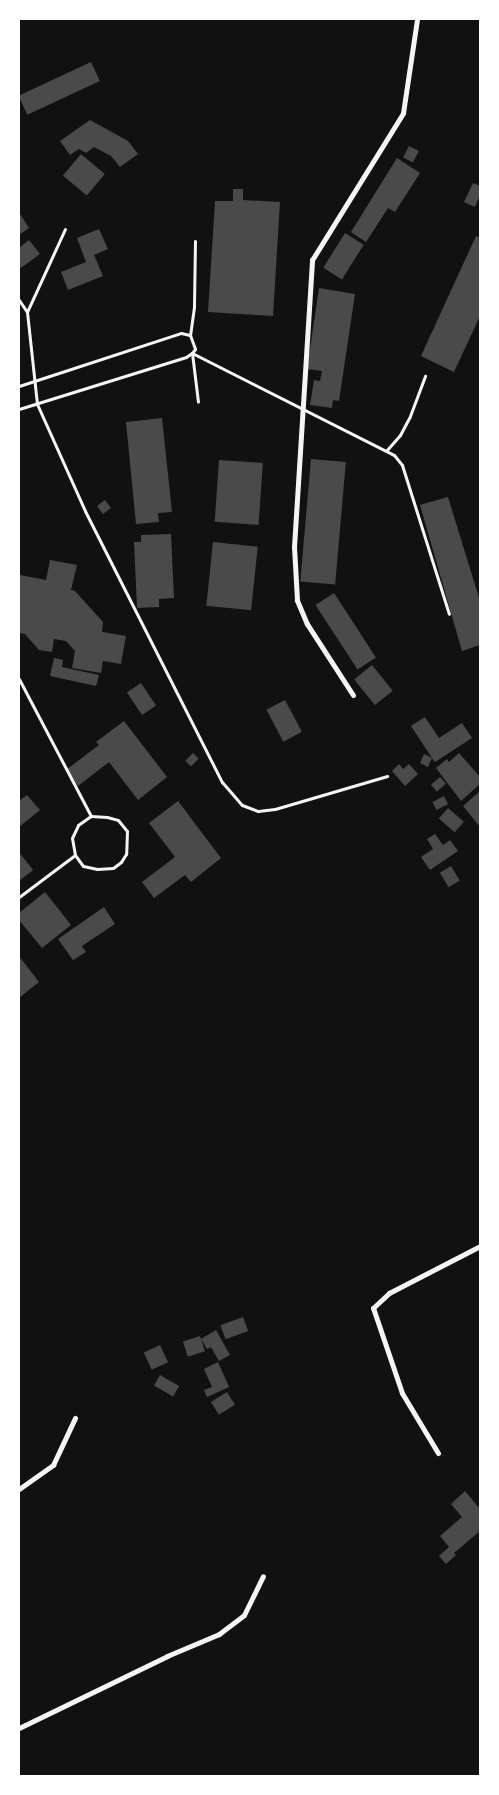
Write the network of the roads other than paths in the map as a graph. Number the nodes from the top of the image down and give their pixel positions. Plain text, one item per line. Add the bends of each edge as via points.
1 (417, 19) edge
2 (65, 229) dead end
3 (196, 241) dead end
4 (19, 300) edge
5 (27, 312) junction
6 (190, 335) junction
7 (192, 353) junction
8 (425, 376) dead end
9 (34, 381) junction
10 (19, 386) edge
11 (198, 402) dead end
12 (37, 404) junction
13 (302, 408) junction
14 (19, 409) edge
15 (386, 451) junction
16 (449, 614) dead end
17 (19, 679) edge
18 (353, 695) dead end
19 (388, 776) dead end
20 (91, 816) junction
21 (75, 855) junction
22 (19, 897) edge
23 (480, 1246) edge
24 (75, 1418) dead end
25 (438, 1453) dead end
26 (19, 1489) edge
27 (263, 1576) dead end
28 (19, 1728) edge

1 - 13 street via 404,113 312,260
2 - 5 lane
3 - 6 lane
4 - 5 lane
5 - 9 lane
6 - 7 lane via 195,349
6 - 9 lane via 181,334
7 - 11 lane
7 - 12 lane
7 - 13 lane
8 - 15 lane via 410,416
9 - 10 lane
9 - 12 lane
12 - 14 lane
12 - 19 lane via 85,511 222,782 242,806 275,810
13 - 15 lane
13 - 18 street via 294,547 296,600 307,624
15 - 16 lane via 402,465
17 - 20 lane
20 - 21 lane via 78,824 72,838
20 - 21 lane via 118,820 127,831 126,854 113,868 96,869 83,866
21 - 22 lane
23 - 25 street via 389,1293 373,1308 402,1393
24 - 26 street via 53,1465
27 - 28 street via 244,1615 219,1634

